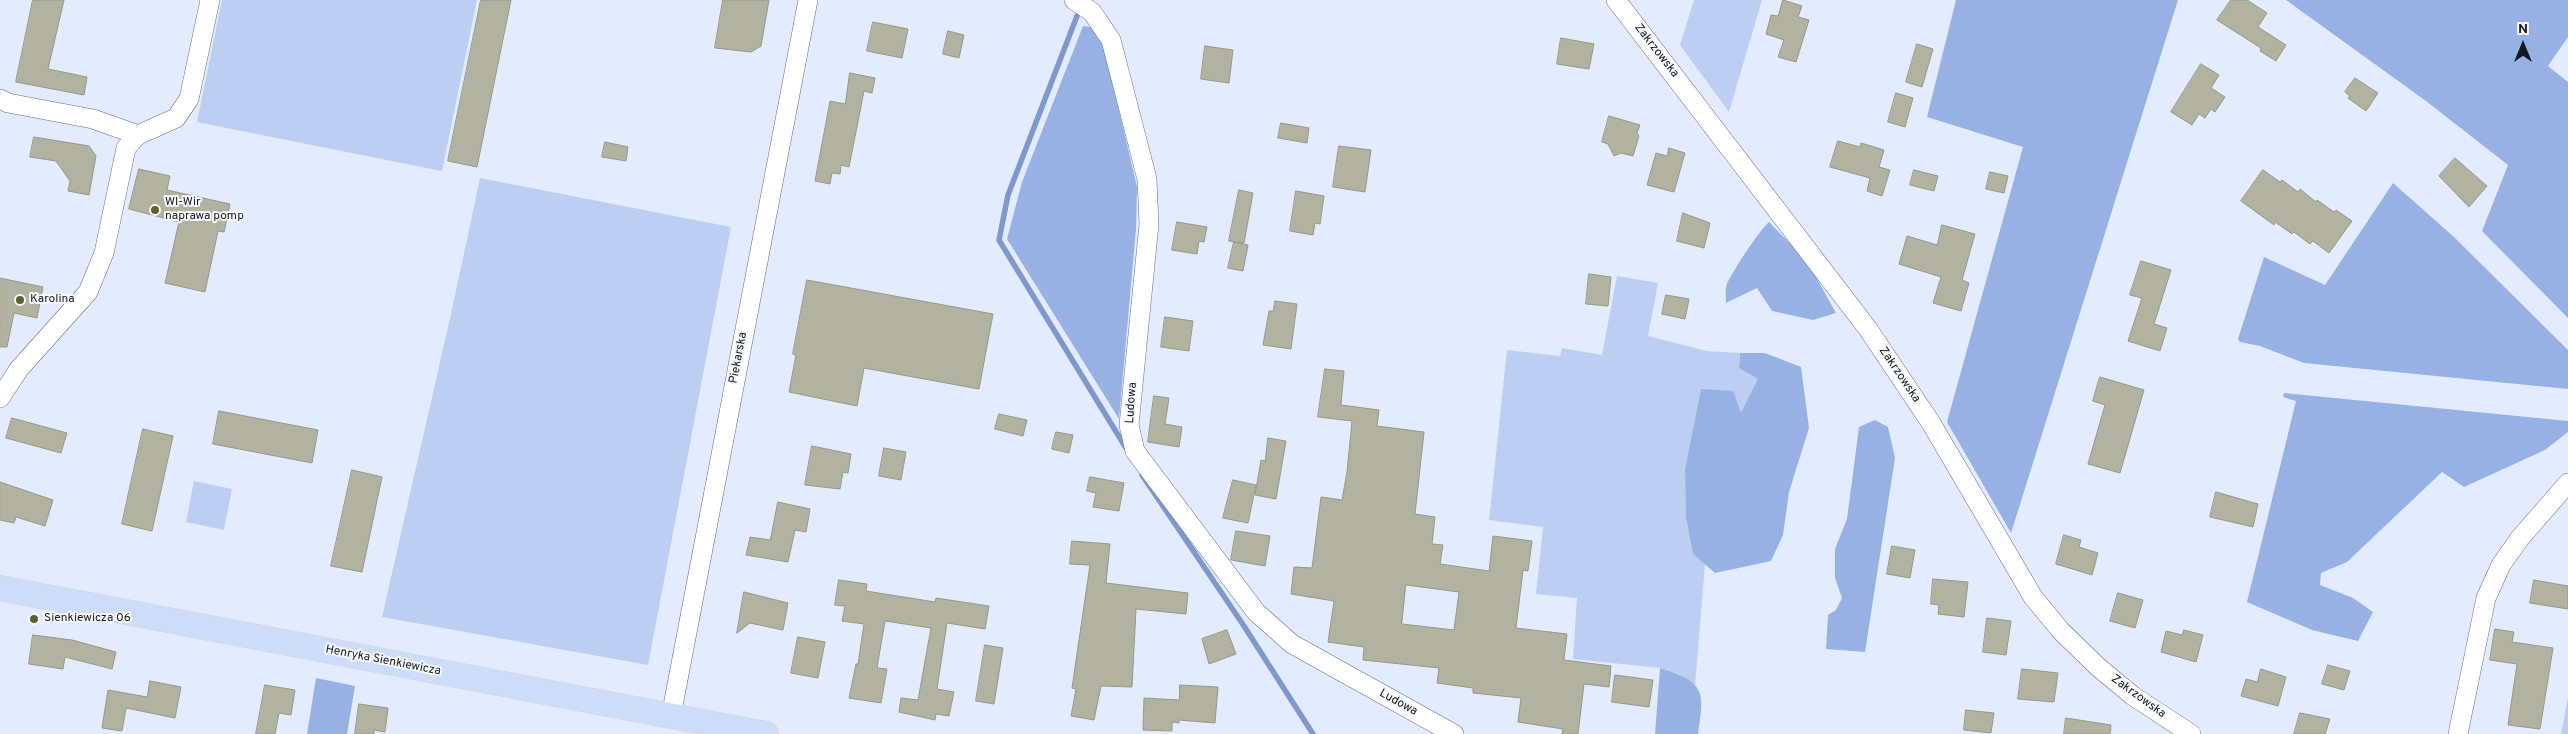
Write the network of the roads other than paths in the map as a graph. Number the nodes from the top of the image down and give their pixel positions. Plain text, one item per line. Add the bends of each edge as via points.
1 (210, 0) edge
2 (808, 0) edge
3 (1074, 0) edge
4 (1616, 0) edge
5 (0, 99) edge
6 (138, 135) junction
7 (0, 398) edge
8 (2568, 483) edge
9 (0, 588) edge
10 (671, 716) junction
11 (766, 734) edge
12 (1454, 734) edge
13 (2191, 734) edge
14 (2458, 734) edge

1 - 6 street via 190,99 176,118
2 - 10 street, Piekarska
3 - 12 street, Ludowa via 1092,12 1110,40 1146,179 1149,224 1129,426 1135,451 1256,612 1292,644
4 - 13 street, Zakrzowska via 1868,329 1931,423 2033,597 2098,668 2133,696
5 - 6 street via 8,104 93,119
6 - 7 street via 126,148 104,253 88,292 19,369
8 - 14 street via 2520,538 2501,565 2486,598
9 - 10 main road, Henryka Sienkiewicza
10 - 11 main road, Henryka Sienkiewicza

